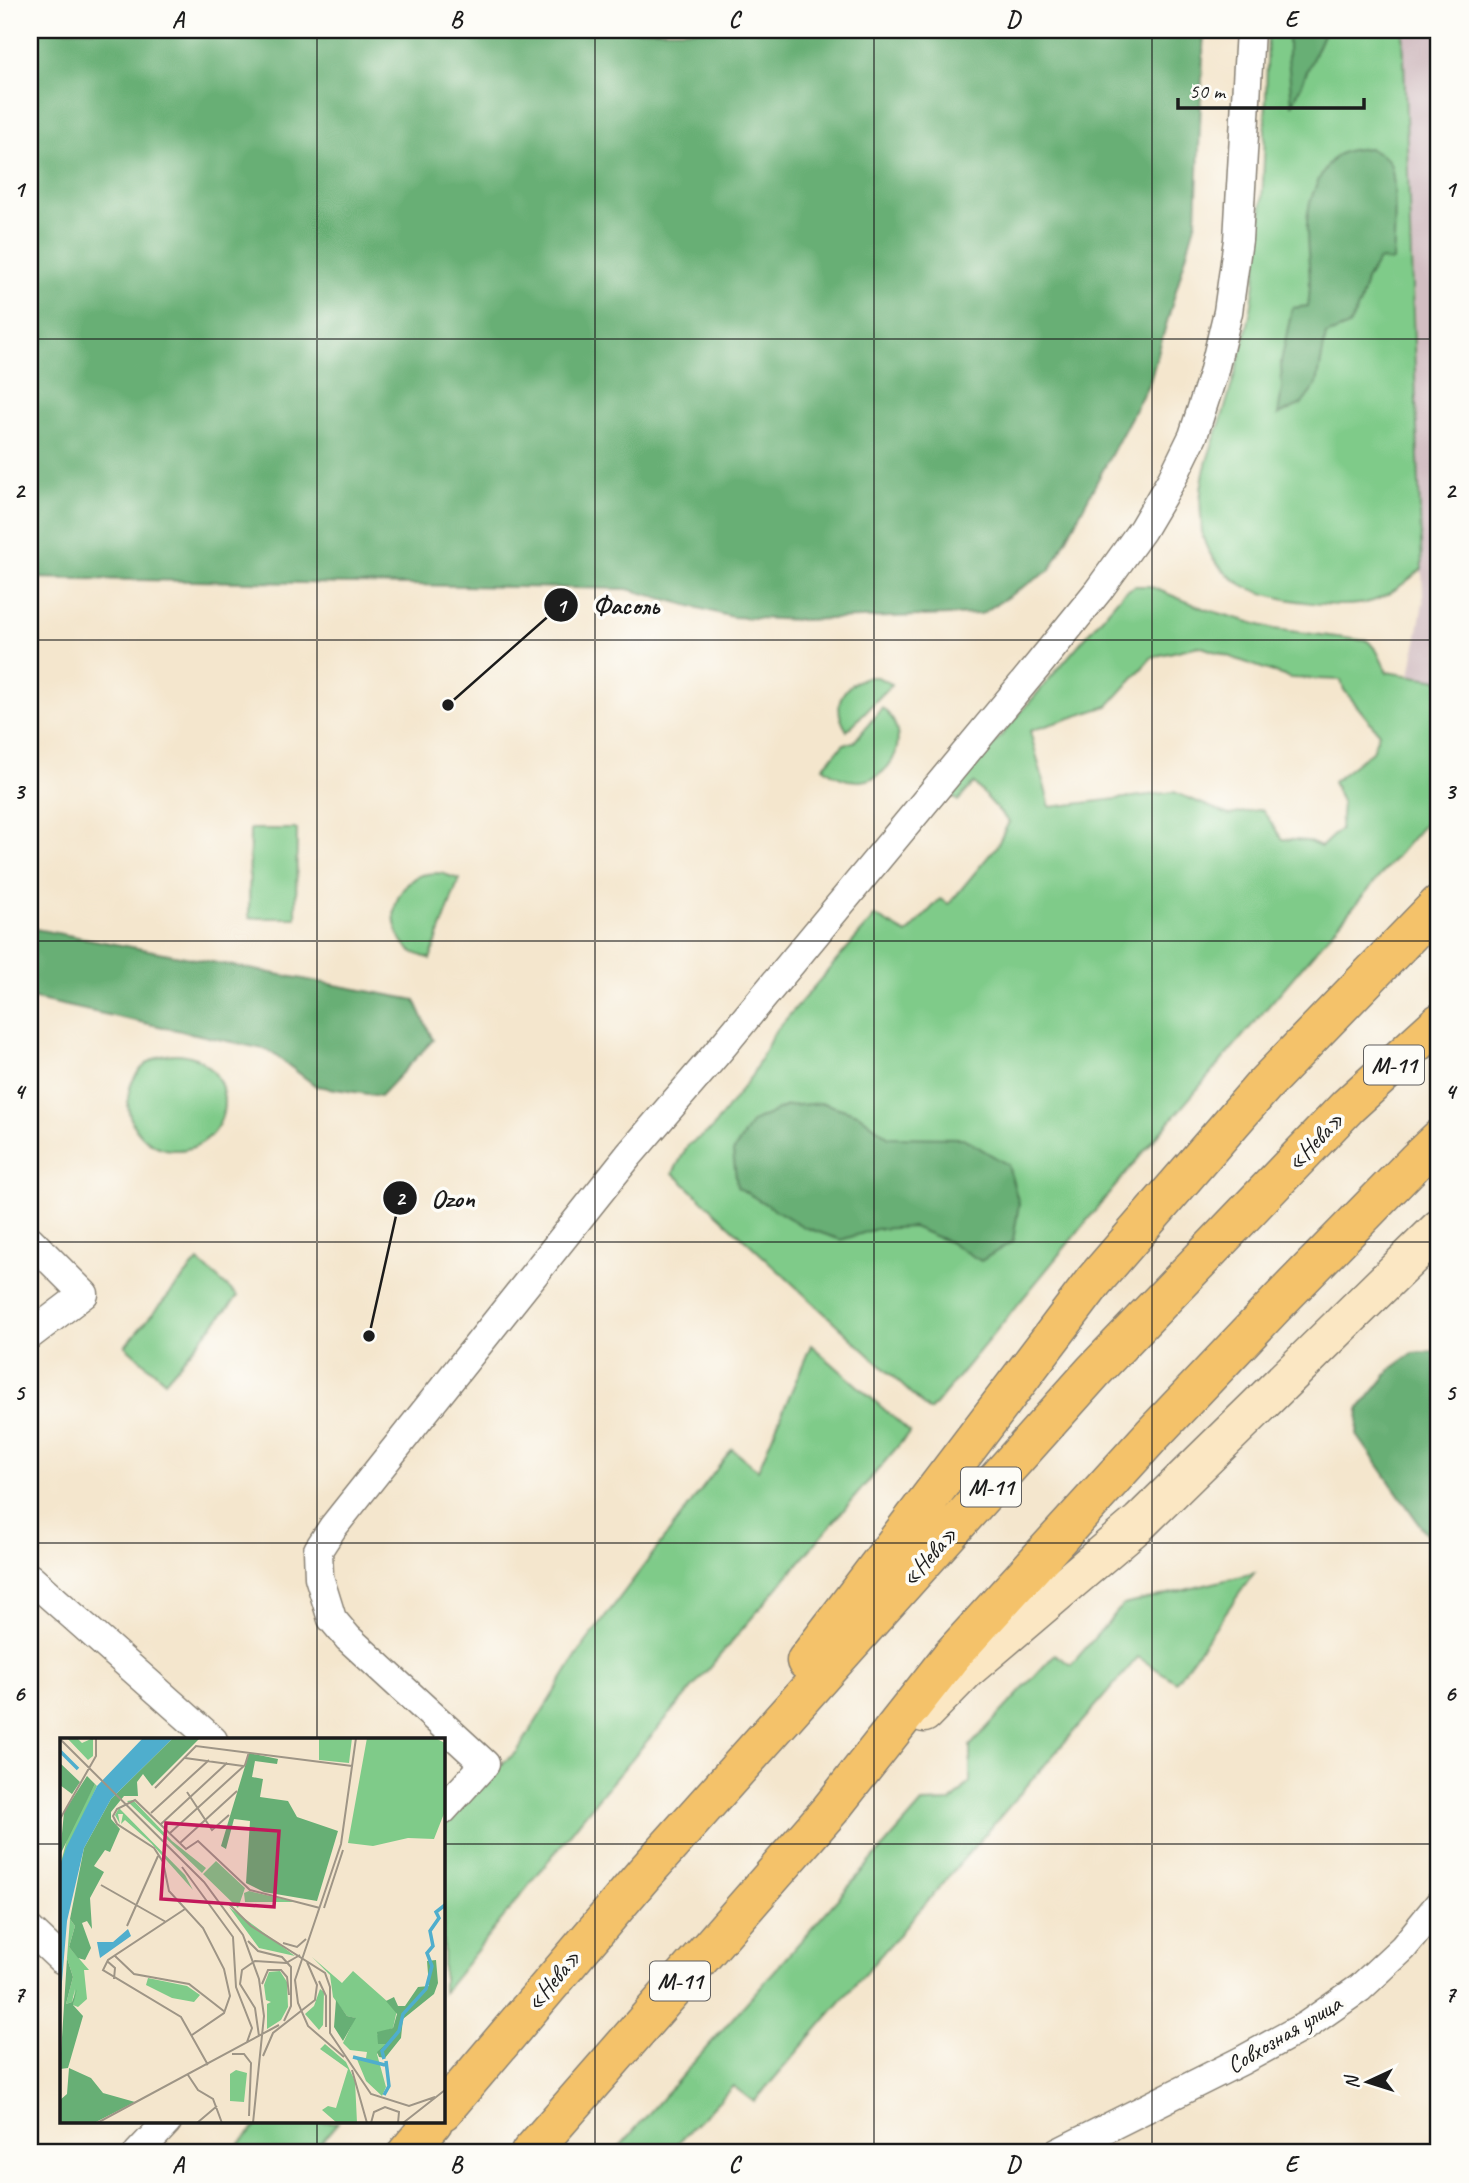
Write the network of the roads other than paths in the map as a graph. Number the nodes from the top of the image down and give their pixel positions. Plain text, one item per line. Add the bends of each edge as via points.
1 (1250, 30) edge
2 (1439, 904) edge
3 (1439, 1023) edge
4 (1439, 1139) edge
5 (1439, 1229) edge
6 (30, 1240) edge
7 (30, 1335) edge
8 (30, 1578) edge
9 (210, 1738) edge
10 (444, 1809) edge
11 (830, 1810) junction
12 (643, 1875) junction
13 (1439, 1904) edge
14 (30, 1930) edge
15 (60, 1958) edge
16 (444, 2110) edge
17 (165, 2124) edge
18 (431, 2124) edge
19 (138, 2153) edge
20 (407, 2153) edge
21 (530, 2153) edge
22 (1057, 2153) edge

1 - 10 street via 1238,240 1228,312 1193,436 1142,530 1040,664 629,1155 318,1550 319,1577 332,1619 485,1764
2 - 12 highway via 1264,1085 1094,1282
3 - 12 highway, «Нева» / М-11 via 1348,1106 1093,1372
4 - 11 highway, М-11 via 1153,1434 952,1654
5 - 11 street via 1140,1522 966,1670
6 - 7 street via 84,1294
8 - 9 street
11 - 21 highway, М-11
12 - 16 highway, «Нева» / М-11
13 - 22 street, Совхозная улица via 1360,1988 1307,2025
14 - 15 street
17 - 19 street
18 - 20 highway

